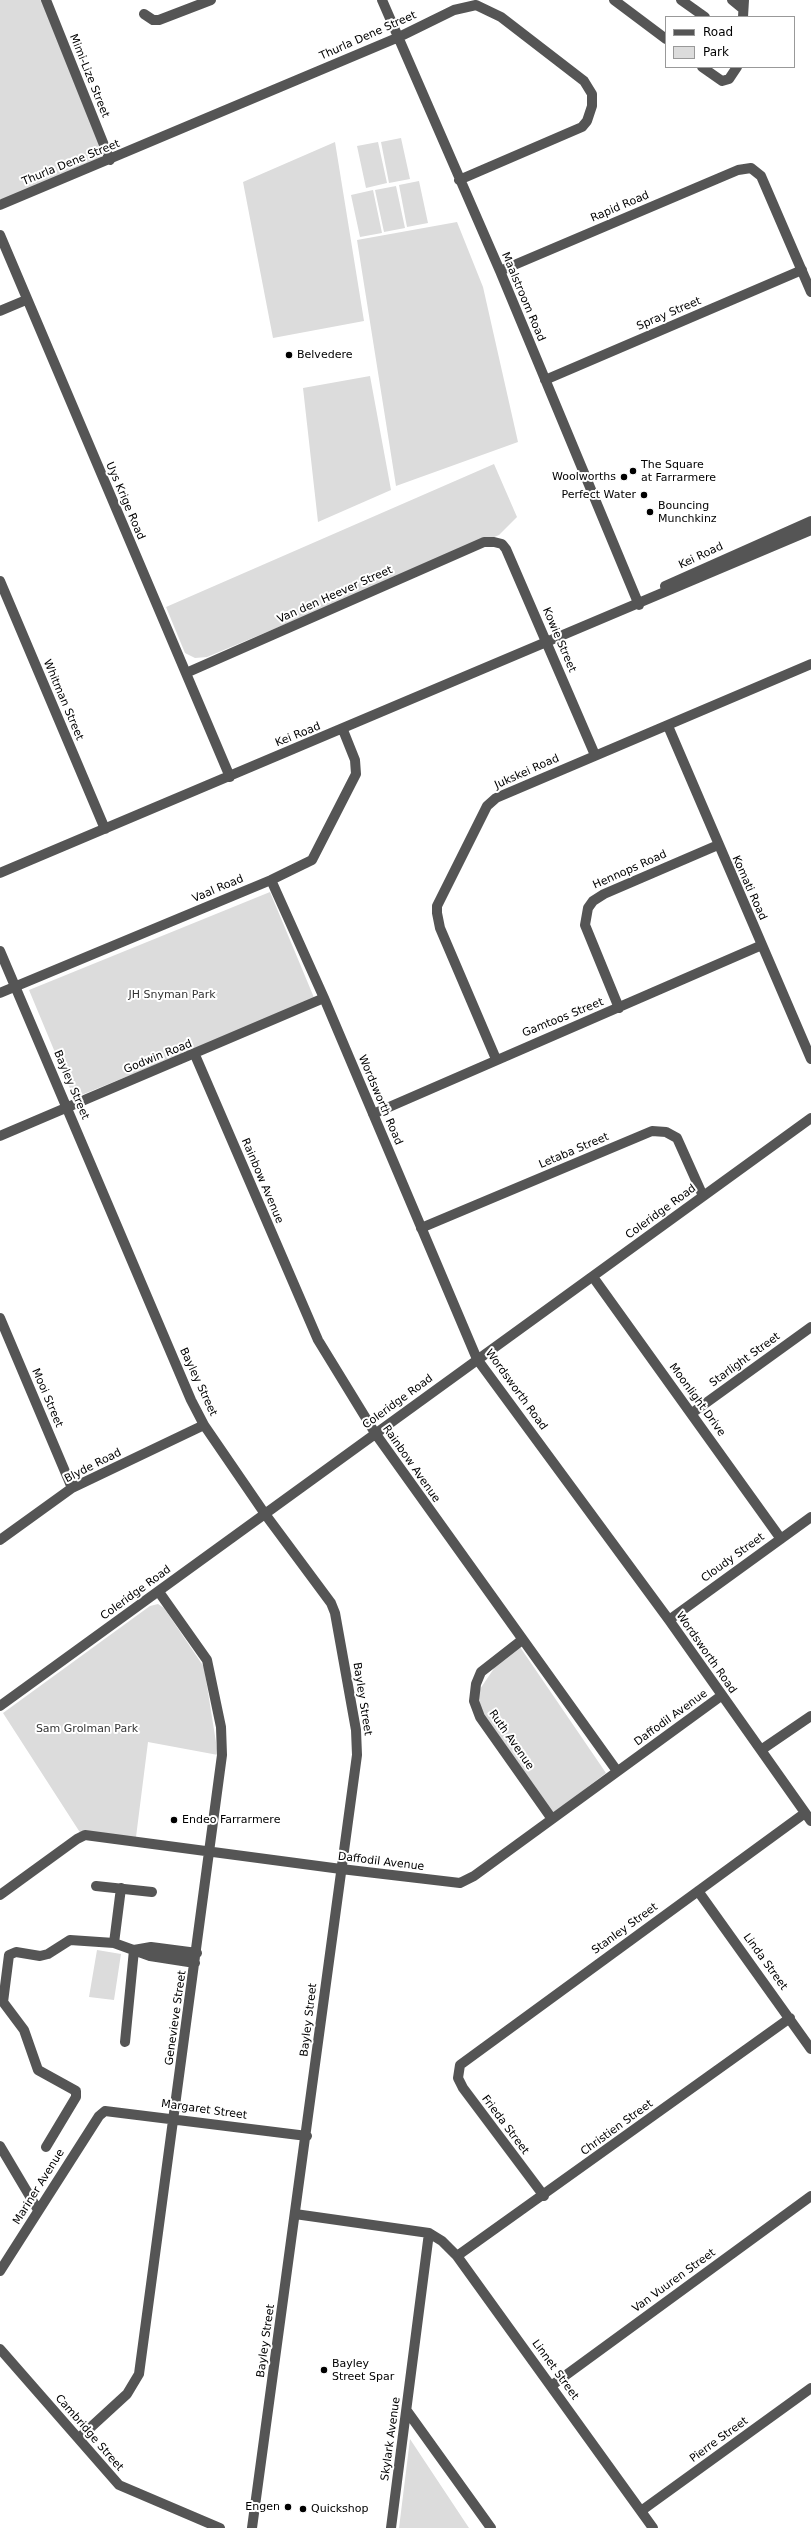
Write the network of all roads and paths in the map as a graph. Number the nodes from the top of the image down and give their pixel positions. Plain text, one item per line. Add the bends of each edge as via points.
1 (46, 0) edge
2 (211, 0) edge
3 (382, 0) edge
4 (614, 0) edge
5 (681, 0) edge
6 (732, 0) edge
7 (479, 2) edge
8 (743, 9) edge
9 (144, 14) dead end
10 (704, 16) edge
11 (399, 38) junction
12 (665, 38) edge
13 (703, 68) edge
14 (737, 68) edge
15 (110, 160) junction
16 (459, 180) junction
17 (0, 205) edge
18 (0, 235) edge
19 (802, 270) junction
20 (500, 271) junction
21 (811, 292) edge
22 (26, 300) junction
23 (0, 311) edge
24 (545, 380) junction
25 (811, 522) edge
26 (811, 530) edge
27 (494, 542) joint
28 (0, 581) edge
29 (638, 602) junction
30 (548, 642) junction
31 (811, 664) edge
32 (186, 673) junction
33 (668, 726) junction
34 (343, 730) junction
35 (595, 755) junction
36 (230, 776) junction
37 (105, 829) junction
38 (718, 845) junction
39 (0, 873) edge
40 (271, 880) junction
41 (762, 945) junction
42 (0, 951) edge
43 (15, 986) junction
44 (0, 993) edge
45 (324, 998) junction
46 (618, 1008) junction
47 (195, 1055) junction
48 (496, 1059) junction
49 (811, 1059) edge
50 (67, 1107) junction
51 (373, 1114) junction
52 (811, 1118) edge
53 (0, 1136) edge
54 (703, 1196) junction
55 (421, 1228) junction
56 (593, 1277) junction
57 (0, 1318) edge
58 (811, 1327) edge
59 (477, 1359) junction
60 (692, 1413) junction
61 (204, 1425) junction
62 (374, 1433) junction
63 (72, 1488) junction
64 (266, 1514) junction
65 (811, 1517) edge
66 (781, 1539) junction
67 (0, 1540) edge
68 (159, 1592) junction
69 (669, 1620) junction
70 (522, 1640) junction
71 (721, 1696) junction
72 (0, 1706) edge
73 (811, 1716) edge
74 (761, 1750) junction
75 (617, 1772) junction
76 (808, 1817) edge
77 (552, 1819) junction
78 (211, 1851) junction
79 (341, 1870) junction
80 (96, 1886) dead end
81 (121, 1888) junction
82 (698, 1891) junction
83 (152, 1892) dead end
84 (0, 1895) edge
85 (114, 1943) junction
86 (134, 1950) junction
87 (196, 1958) junction
88 (790, 2018) junction
89 (125, 2042) dead end
90 (811, 2049) edge
91 (460, 2064) joint
92 (99, 2116) joint
93 (175, 2118) junction
94 (307, 2136) junction
95 (0, 2146) edge
96 (46, 2147) dead end
97 (544, 2196) junction
98 (811, 2196) edge
99 (38, 2210) junction
100 (296, 2214) junction
101 (430, 2233) junction
102 (457, 2256) junction
103 (0, 2271) edge
104 (0, 2349) edge
105 (551, 2386) junction
106 (811, 2388) edge
107 (407, 2411) junction
108 (79, 2438) junction
109 (641, 2511) junction
110 (220, 2528) edge
111 (252, 2528) edge
112 (391, 2528) edge
113 (491, 2528) edge
114 (653, 2528) edge

1 - 15 street, Mimi-Lize Street
2 - 9 street via 159,20 153,20
3 - 11 street, Maalstroom Road
4 - 12 street
5 - 10 street
6 - 8 street
7 - 11 street, Thurla Dene Street via 454,10
7 - 16 street, Thurla Dene Street via 584,81 592,94 592,106 582,127
11 - 15 street, Thurla Dene Street
11 - 16 street, Maalstroom Road
13 - 14 street via 722,81 729,79
15 - 17 street, Thurla Dene Street
16 - 20 street, Maalstroom Road
18 - 22 street, Uys Krige Road
19 - 20 street, Rapid Road via 761,176 751,168 738,170
19 - 21 street
19 - 24 street, Spray Street
20 - 24 street, Maalstroom Road
22 - 23 street
22 - 32 street, Uys Krige Road
24 - 29 street, Maalstroom Road
25 - 29 street, Kei Road
26 - 29 street, Kei Road
27 - 30 street, Kowie Street via 502,544 506,549
27 - 32 street, Van den Heever Street via 484,542
28 - 37 street, Whitman Street
29 - 30 street, Kei Road
30 - 34 street, Kei Road
30 - 35 street, Kowie Street
31 - 33 street, Jukskei Road
32 - 36 street, Uys Krige Road
33 - 35 street, Jukskei Road
33 - 38 street, Komati Road
34 - 36 street, Kei Road
34 - 40 street, Vaal Road via 355,760 354,780 315,856 308,863
35 - 48 street, Jukskei Road via 491,802 483,812 437,906 440,928
36 - 37 street, Kei Road
37 - 39 street, Kei Road
38 - 41 street, Komati Road
38 - 46 street, Hennops Road via 604,894 588,908 585,925
40 - 43 street, Vaal Road
40 - 45 street, Wordsworth Road
41 - 46 street, Gamtoos Street
41 - 49 street, Komati Road
42 - 43 street, Bayley Street
43 - 44 street, Vaal Road
43 - 50 street, Bayley Street
45 - 47 street, Godwin Road
45 - 51 street, Wordsworth Road
46 - 48 street, Gamtoos Street
47 - 50 street, Godwin Road
47 - 62 street, Rainbow Avenue via 310,1326
48 - 51 street, Gamtoos Street
50 - 53 street, Godwin Road
50 - 61 street, Bayley Street via 191,1400
51 - 55 street, Wordsworth Road
52 - 54 street, Coleridge Road
54 - 55 street, Letaba Street via 677,1138 659,1131
54 - 56 street, Coleridge Road
55 - 59 street, Wordsworth Road
56 - 59 street, Coleridge Road
56 - 60 street, Moonlight Drive
57 - 63 street, Mooi Street
58 - 60 street, Starlight Street
59 - 62 street, Coleridge Road
59 - 69 street, Wordsworth Road
60 - 66 street, Moonlight Drive
61 - 63 street, Blyde Road
61 - 64 street, Bayley Street
62 - 64 street, Coleridge Road
62 - 70 street, Rainbow Avenue
63 - 67 street, Blyde Road
64 - 68 street, Coleridge Road
64 - 79 street, Bayley Street via 323,1591 335,1612 357,1742
65 - 66 street, Cloudy Street
66 - 69 street, Cloudy Street
68 - 72 street, Coleridge Road
68 - 78 street, Genevieve Street via 207,1660 211,1676 221,1727 222,1755
69 - 71 street, Wordsworth Road
70 - 75 street, Rainbow Avenue
70 - 77 street, Ruth Avenue via 481,1672 476,1684 474,1701 480,1717
71 - 74 street, Wordsworth Road
71 - 75 street, Daffodil Avenue
73 - 74 street
74 - 76 street, Wordsworth Road
75 - 77 street, Daffodil Avenue
76 - 82 street, Stanley Street
77 - 79 street, Daffodil Avenue via 474,1876 460,1883
78 - 79 street, Daffodil Avenue
78 - 84 street, Daffodil Avenue via 85,1835 77,1838
78 - 87 street, Genevieve Street
79 - 94 street, Bayley Street
80 - 81 street
81 - 83 street
81 - 85 street
82 - 88 street, Linda Street
82 - 91 street, Stanley Street
85 - 86 street
85 - 96 street via 70,1940 48,1954 40,1956 13,1952 6,1960 3,2002 24,2030 36,2068 76,2092 76,2097
86 - 87 street via 150,1956
86 - 89 street
87 - 93 street, Genevieve Street
88 - 90 street, Linda Street
88 - 97 street, Christien Street
91 - 97 street, Frieda Street via 458,2078 462,2088
92 - 93 street, Margaret Street via 109,2110
92 - 99 street, Mariner Avenue
93 - 94 street, Margaret Street
93 - 108 street, Genevieve Street via 139,2374 127,2394
94 - 100 street, Bayley Street
95 - 99 street
97 - 102 street, Christien Street
98 - 105 street, Van Vuuren Street
99 - 103 street, Mariner Avenue
100 - 101 street
100 - 111 street, Bayley Street
101 - 102 street, Linnet Street
101 - 107 street, Skylark Avenue
102 - 105 street, Linnet Street
104 - 108 street, Cambridge Street
105 - 109 street, Linnet Street
106 - 109 street, Pierre Street
107 - 112 street, Skylark Avenue
107 - 113 street
108 - 110 street, Cambridge Street via 119,2485
109 - 114 street, Linnet Street

